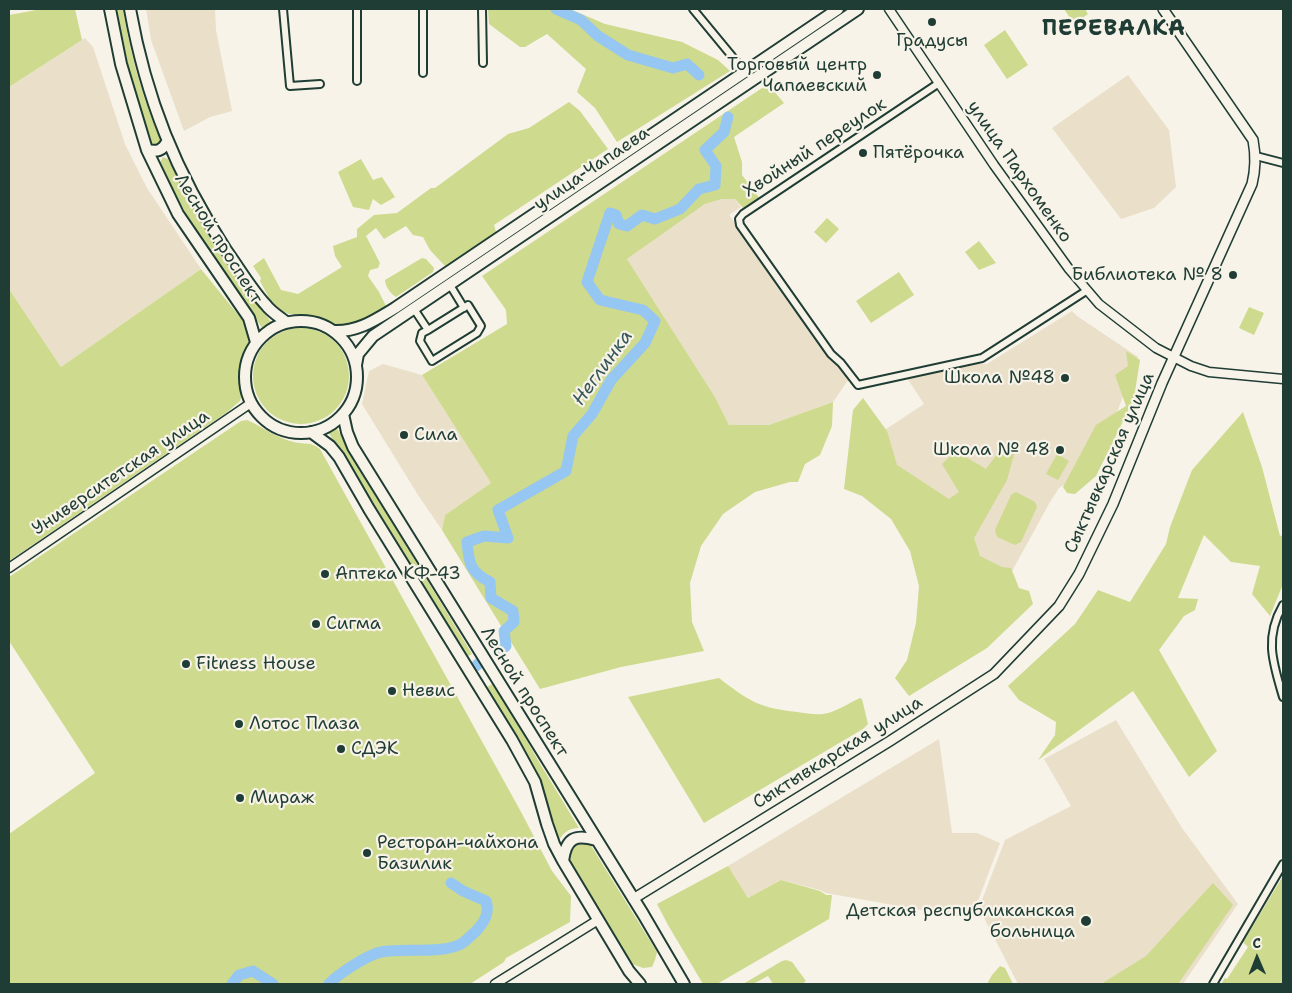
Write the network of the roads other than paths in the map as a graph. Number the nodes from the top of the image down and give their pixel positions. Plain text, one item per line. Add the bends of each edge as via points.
1 (110, 9) edge
2 (130, 9) edge
3 (283, 9) edge
4 (357, 9) edge
5 (423, 9) edge
6 (482, 9) edge
7 (693, 9) edge
8 (838, 9) edge
9 (858, 9) edge
10 (889, 9) edge
11 (1163, 9) edge
12 (483, 63) dead end
13 (745, 72) junction
14 (424, 73) dead end
15 (357, 81) dead end
16 (320, 84) dead end
17 (939, 84) junction
18 (167, 142) junction
19 (147, 150) junction
20 (173, 155) junction
21 (1256, 156) junction
22 (1283, 163) edge
23 (154, 165) junction
24 (450, 285) junction
25 (1086, 291) junction
26 (464, 308) junction
27 (414, 309) junction
28 (286, 322) junction
29 (428, 330) junction
30 (334, 331) junction
31 (256, 342) junction
32 (1174, 357) junction
33 (356, 364) junction
34 (1283, 379) edge
35 (251, 403) junction
36 (343, 414) junction
37 (310, 432) junction
38 (9, 568) edge
39 (1283, 605) edge
40 (1283, 697) edge
41 (596, 840) junction
42 (563, 861) junction
43 (1283, 864) edge
44 (633, 899) junction
45 (598, 920) junction
46 (495, 984) edge
47 (640, 984) edge
48 (684, 984) edge
49 (1213, 984) edge

1 - 19 main road, Лесной проспект via 121,64
2 - 18 main road, Лесной проспект via 150,96
3 - 16 street via 290,86
4 - 15 street
5 - 14 street
6 - 12 street
7 - 13 street
8 - 13 main road, улица Чапаева
9 - 24 main road, улица Чапаева
10 - 17 street, улица Пархоменко
11 - 21 main road via 1245,126
13 - 30 main road, улица Чапаева via 395,308 362,327
17 - 25 street, улица Пархоменко
17 - 25 street, Хвойный переулок via 742,214 740,225 757,250 831,354 858,385 982,358
18 - 19 main road via 159,151
18 - 20 main road, Лесной проспект
19 - 23 main road, Лесной проспект
20 - 23 main road via 160,155
20 - 28 main road, Лесной проспект via 208,222 231,257 266,306
21 - 22 street
21 - 32 main road, Сыктывкарская улица via 1252,184
23 - 31 main road, Лесной проспект via 178,214 249,318
24 - 26 street
24 - 27 main road, улица Чапаева
25 - 32 street, улица Пархоменко via 1122,323
26 - 29 street
26 - 29 street via 468,305 481,326 477,333 432,361 420,341 422,333
27 - 29 street
27 - 33 main road, улица Чапаева via 373,336 358,354
28 - 30 main road via 320,323
28 - 31 main road
30 - 33 main road via 352,352
31 - 35 main road via 245,372
32 - 34 street, улица Пархоменко via 1209,372
32 - 44 main road, Сыктывкарская улица via 1113,504 1079,574 1059,606 994,674
33 - 36 main road via 356,389
35 - 37 main road via 270,424 283,430
35 - 38 street, Университетская улица
36 - 37 main road via 324,428
36 - 41 main road, Лесной проспект via 353,447
37 - 42 main road, Лесной проспект via 339,457 528,769
39 - 40 street via 1272,632 1271,645
41 - 42 main road via 582,837 572,840 565,849
41 - 44 main road, Лесной проспект
42 - 45 main road, Лесной проспект
43 - 49 street
44 - 48 main road, Лесной проспект
45 - 46 street
45 - 47 main road, Лесной проспект

